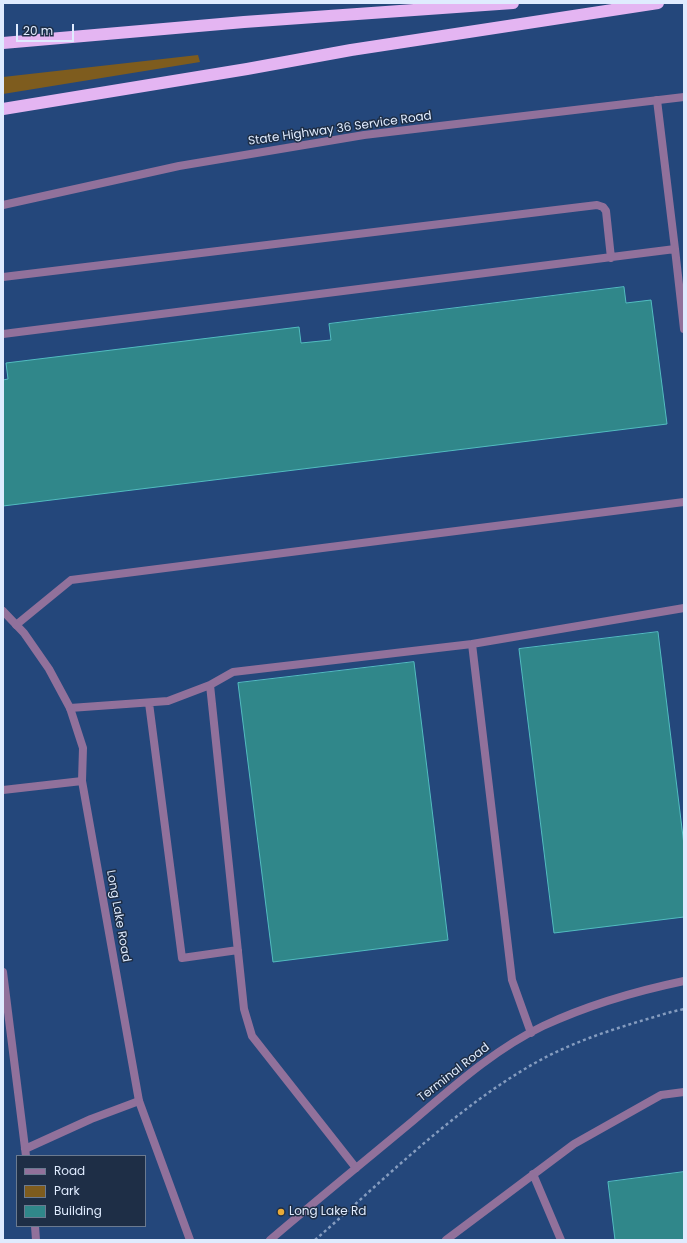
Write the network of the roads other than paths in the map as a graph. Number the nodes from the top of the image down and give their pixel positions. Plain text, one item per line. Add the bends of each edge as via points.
1 (513, 3) edge
2 (658, 3) edge
3 (3, 43) edge
4 (684, 97) edge
5 (657, 100) junction
6 (3, 109) edge
7 (3, 204) edge
8 (675, 249) junction
9 (611, 258) junction
10 (3, 277) edge
11 (684, 329) edge
12 (3, 334) edge
13 (684, 502) edge
14 (684, 608) edge
15 (3, 611) edge
16 (16, 625) junction
17 (472, 644) junction
18 (210, 685) junction
19 (149, 703) junction
20 (70, 708) junction
21 (82, 781) junction
22 (3, 790) edge
23 (238, 950) junction
24 (3, 972) edge
25 (684, 981) edge
26 (530, 1033) junction
27 (684, 1092) edge
28 (140, 1102) junction
29 (25, 1153) edge
30 (356, 1168) junction
31 (533, 1174) junction
32 (35, 1227) edge
33 (36, 1240) edge
34 (190, 1240) edge
35 (270, 1240) edge
36 (446, 1240) edge
37 (561, 1240) edge

1 - 3 highway via 244,22
2 - 6 highway via 351,50
4 - 5 street, State Highway 36 Service Road
5 - 7 street, State Highway 36 Service Road via 364,135 179,166
5 - 8 street
8 - 9 street
8 - 11 street
9 - 10 street via 606,211 597,205
9 - 12 street
13 - 16 street via 71,580
14 - 17 street
15 - 16 street, Long Lake Road
16 - 20 street, Long Lake Road via 49,669
17 - 18 street via 233,672
17 - 26 street via 512,980
18 - 19 street via 168,701
18 - 23 street
19 - 20 street
19 - 23 street via 182,958
20 - 21 street, Long Lake Road via 83,748
21 - 22 street
21 - 28 street, Long Lake Road
23 - 30 street via 244,1010 252,1036
24 - 29 street
25 - 26 street, Terminal Road via 634,992
26 - 30 street, Terminal Road via 502,1050 457,1084
27 - 31 street via 661,1095 574,1144
28 - 29 street via 91,1119
28 - 34 street, Long Lake Road
30 - 35 street, Terminal Road
31 - 36 street
31 - 37 street
32 - 33 street

